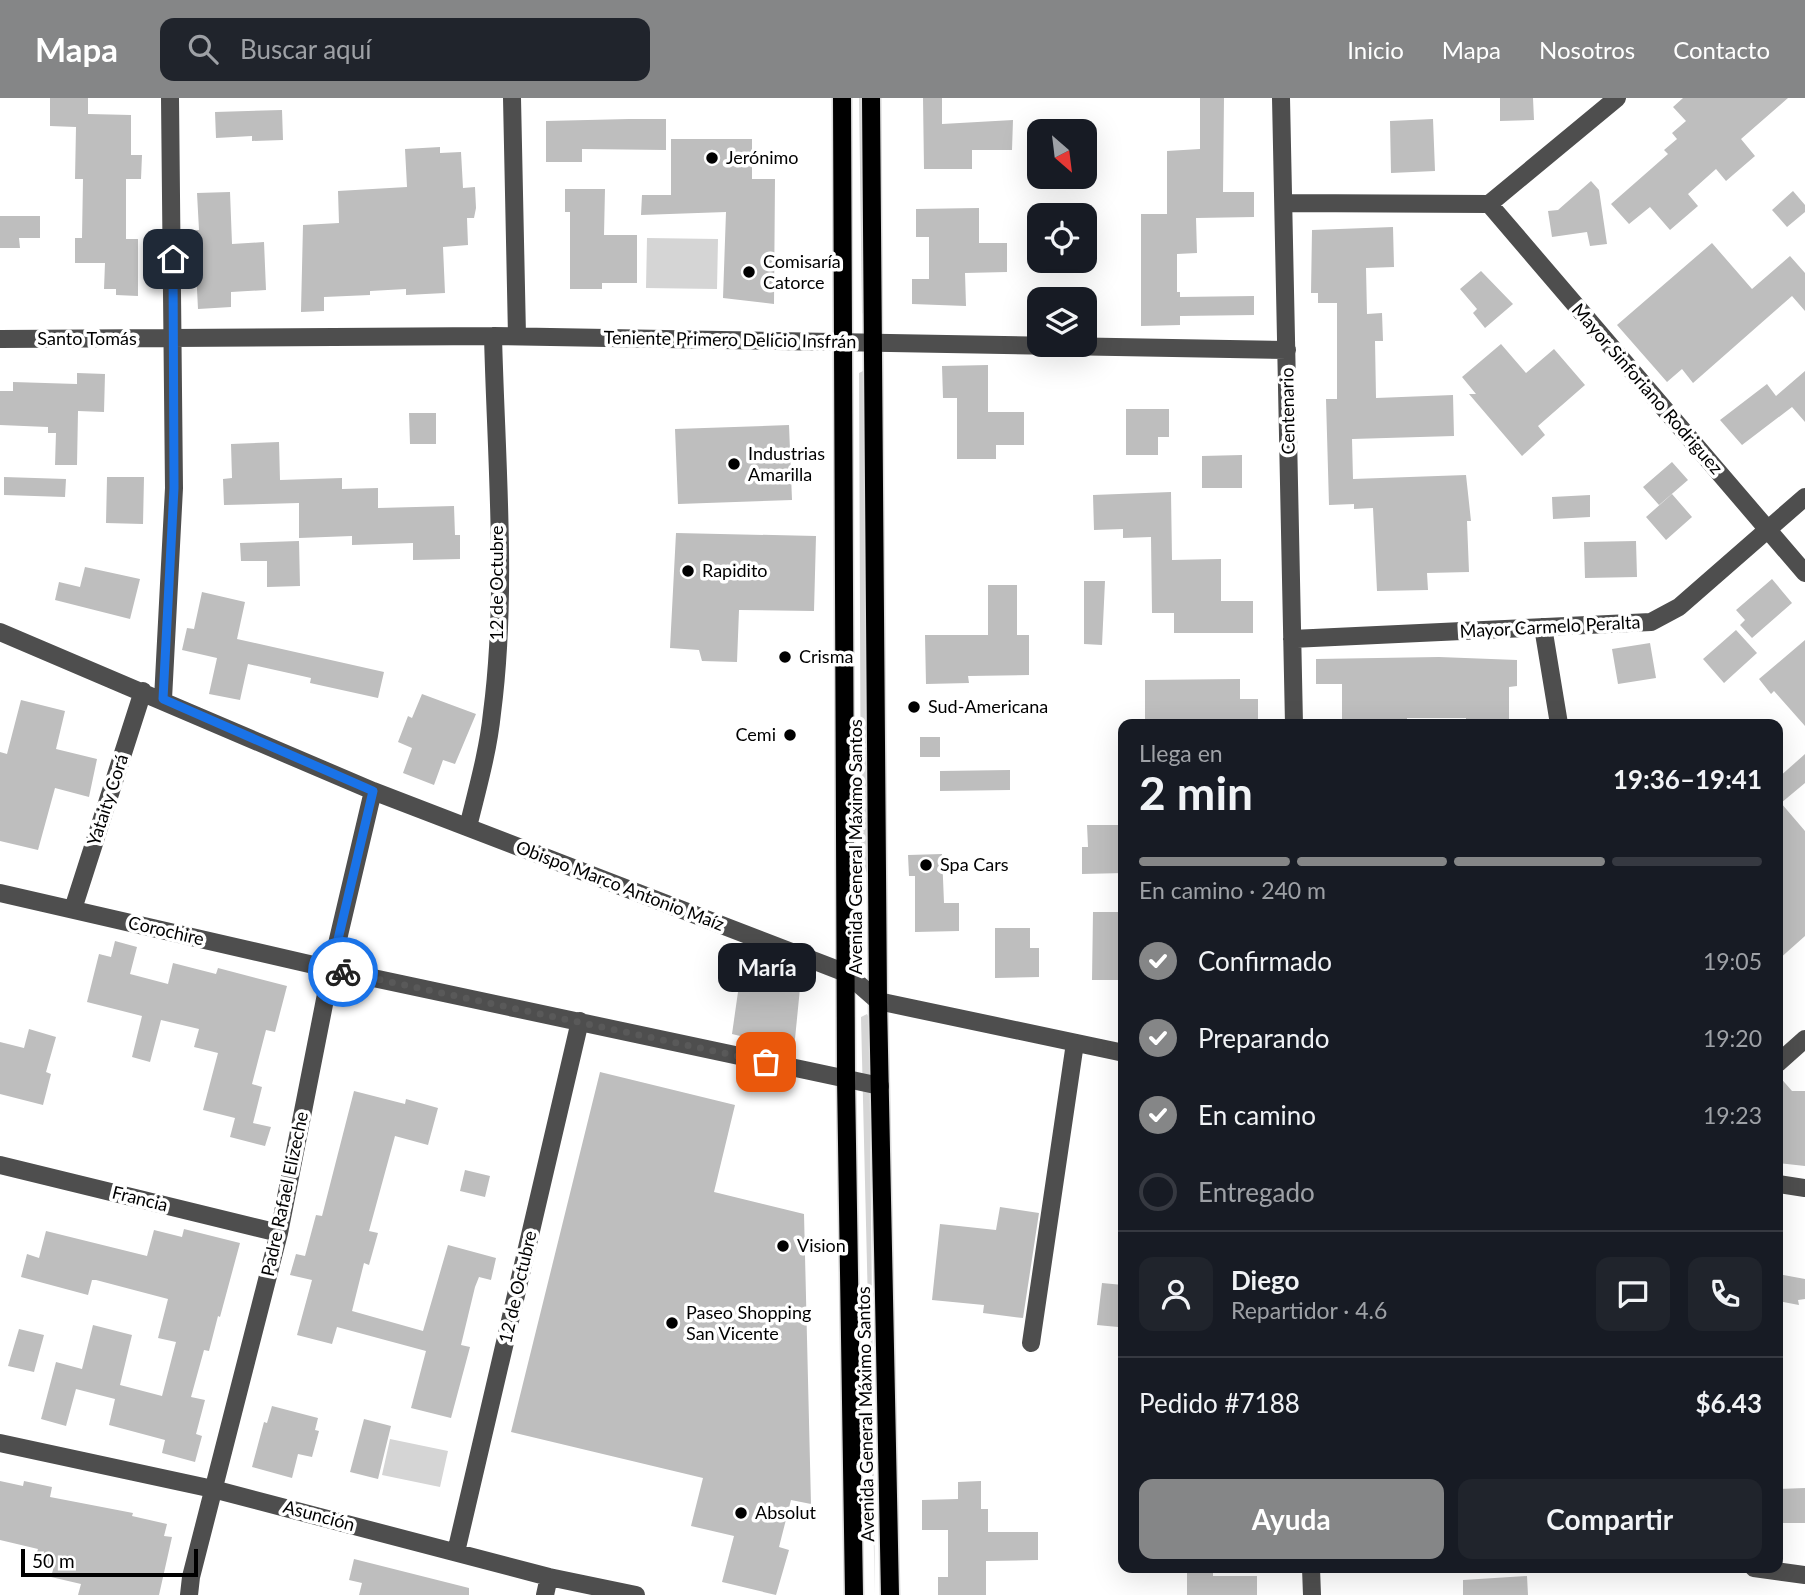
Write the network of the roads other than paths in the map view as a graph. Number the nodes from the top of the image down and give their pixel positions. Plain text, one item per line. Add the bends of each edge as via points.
1 (170, 98) edge
2 (512, 98) edge
3 (842, 98) edge
4 (871, 98) edge
5 (1281, 98) edge
6 (1617, 98) edge
7 (1283, 203) junction
8 (1489, 204) junction
9 (493, 336) junction
10 (517, 336) junction
11 (0, 339) edge
12 (174, 339) junction
13 (845, 343) junction
14 (873, 343) junction
15 (1286, 350) junction
16 (1805, 498) edge
17 (1768, 530) junction
18 (1805, 573) edge
19 (1543, 627) junction
20 (0, 632) edge
21 (1292, 639) junction
22 (143, 691) junction
23 (163, 699) junction
24 (1294, 719) edge
25 (1558, 719) edge
26 (373, 791) junction
27 (468, 827) junction
28 (0, 893) edge
29 (73, 909) junction
30 (331, 969) junction
31 (846, 973) junction
32 (878, 1001) junction
33 (580, 1021) junction
34 (1805, 1040) edge
35 (1074, 1043) junction
36 (1118, 1052) edge
37 (1783, 1059) edge
38 (846, 1079) junction
39 (880, 1086) junction
40 (0, 1164) edge
41 (1783, 1185) edge
42 (1805, 1188) edge
43 (279, 1233) junction
44 (1031, 1343) dead end
45 (0, 1443) edge
46 (214, 1489) junction
47 (456, 1552) junction
48 (1783, 1572) edge
49 (1311, 1573) edge
50 (1805, 1575) edge
51 (547, 1586) edge
52 (189, 1595) edge
53 (636, 1595) edge
54 (854, 1595) edge
55 (890, 1595) edge
56 (1312, 1595) edge

1 - 12 street
2 - 10 street
3 - 13 main road, Avenida General Máximo Santos
4 - 14 main road, Avenida General Máximo Santos
5 - 7 street, Centenario
6 - 8 street
7 - 8 street
7 - 15 street, Centenario
8 - 17 street, Mayor Sinforiano Rodriguez
9 - 10 street, Teniente Primero Delicio Insfrán
9 - 12 street, Teniente Primero Delicio Insfrán
9 - 27 street, 12 de Octubre via 499,599 495,689
10 - 13 street, Teniente Primero Delicio Insfrán
11 - 12 street, Santo Tomás
12 - 23 street via 174,488
13 - 14 street, Teniente Primero Delicio Insfrán
13 - 31 main road, Avenida General Máximo Santos
14 - 15 street, Teniente Primero Delicio Insfrán
14 - 32 main road, Avenida General Máximo Santos
15 - 21 street, Centenario
16 - 17 street, Mayor Carmelo Peralta
17 - 18 street, Mayor Sinforiano Rodriguez
17 - 19 street, Mayor Carmelo Peralta via 1679,607 1651,622
19 - 21 street, Mayor Carmelo Peralta
19 - 25 street
20 - 22 street, Obispo Marco Antonio Maíz
21 - 24 street, Centenario
22 - 23 street, Obispo Marco Antonio Maíz
22 - 29 street, Yataity Corá
23 - 26 street, Obispo Marco Antonio Maíz
26 - 27 street, Obispo Marco Antonio Maíz
26 - 30 street, Padre Rafael Elizeche
27 - 31 street, Obispo Marco Antonio Maíz
28 - 29 street, Corochire
29 - 30 street, Corochire
30 - 33 street, Corochire
30 - 43 street, Padre Rafael Elizeche
31 - 32 street, Obispo Marco Antonio Maíz
31 - 38 main road, Avenida General Máximo Santos
32 - 35 street, Obispo Marco Antonio Maíz
32 - 39 main road, Avenida General Máximo Santos
33 - 38 street, Corochire
33 - 47 street, 12 de Octubre
34 - 37 street
35 - 36 street, Obispo Marco Antonio Maíz
35 - 44 street
38 - 39 street, Corochire
38 - 54 main road, Avenida General Máximo Santos
39 - 55 main road, Avenida General Máximo Santos
40 - 43 street, Francia
41 - 42 street
43 - 46 street, Padre Rafael Elizeche
45 - 46 street, Asunción
46 - 47 street, Asunción
46 - 52 street, Padre Rafael Elizeche
47 - 51 street, Asunción
48 - 50 street
49 - 56 street
51 - 53 street, Asunción

